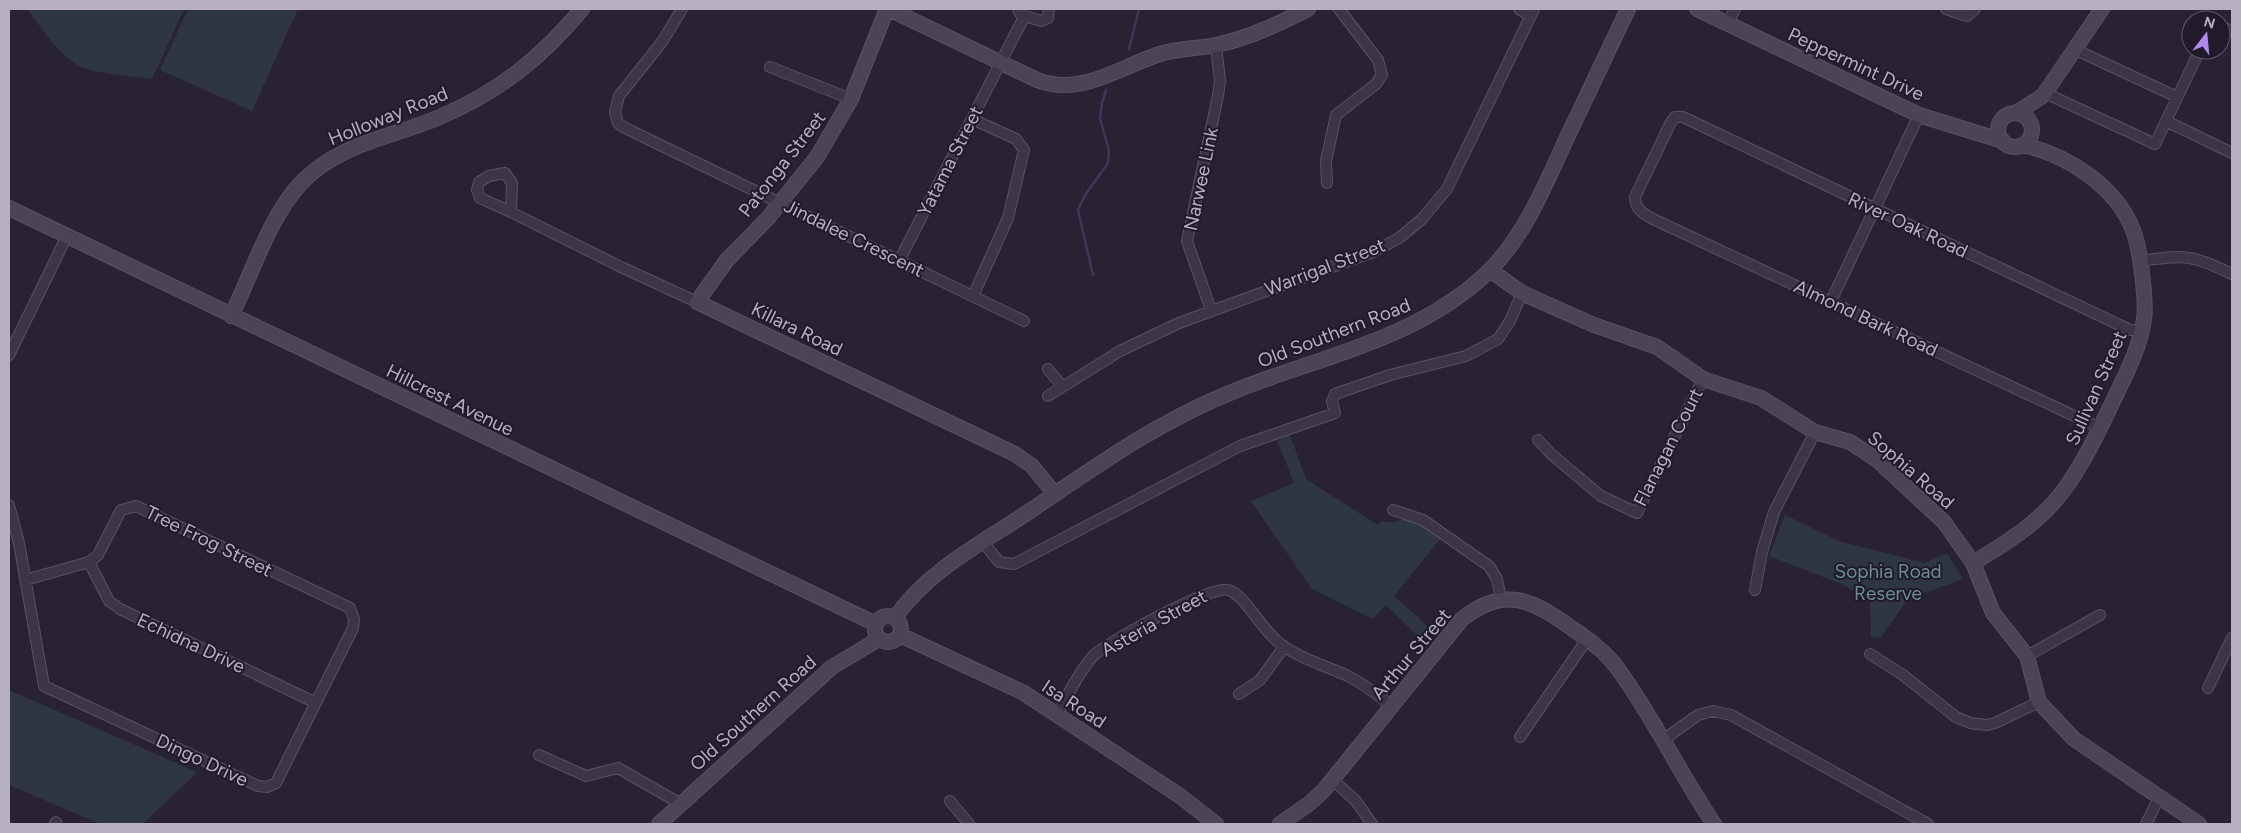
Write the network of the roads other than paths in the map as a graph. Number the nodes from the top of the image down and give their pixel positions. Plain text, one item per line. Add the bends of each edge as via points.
1 (582, 9) edge
2 (682, 9) edge
3 (888, 9) edge
4 (1049, 9) edge
5 (1308, 9) edge
6 (1339, 9) edge
7 (1520, 9) edge
8 (1628, 9) edge
9 (1697, 9) edge
10 (1734, 9) edge
11 (1946, 9) edge
12 (1976, 9) edge
13 (2102, 9) edge
14 (1532, 12) edge
15 (1021, 13) edge
16 (1728, 23) junction
17 (1216, 45) junction
18 (2076, 50) junction
19 (2195, 60) edge
20 (1001, 61) junction
21 (770, 67) dead end
22 (2043, 95) junction
23 (2177, 97) junction
24 (851, 99) junction
25 (2016, 113) junction
26 (1919, 115) junction
27 (972, 119) junction
28 (2001, 121) junction
29 (2166, 121) junction
30 (2032, 127) junction
31 (1974, 131) junction
32 (2003, 141) junction
33 (2023, 145) junction
34 (2232, 153) edge
35 (2056, 155) junction
36 (1327, 183) dead end
37 (781, 202) junction
38 (1635, 204) joint
39 (9, 208) edge
40 (1875, 210) junction
41 (511, 212) dead end
42 (66, 236) junction
43 (899, 261) junction
44 (2141, 261) junction
45 (1490, 270) junction
46 (2232, 274) edge
47 (1522, 293) junction
48 (973, 296) junction
49 (1831, 301) junction
50 (697, 302) junction
51 (1211, 310) junction
52 (231, 316) junction
53 (1024, 321) dead end
54 (2142, 330) junction
55 (9, 355) edge
56 (1048, 369) dead end
57 (1703, 379) junction
58 (1062, 386) junction
59 (1048, 396) dead end
60 (2100, 428) junction
61 (1815, 432) junction
62 (1538, 440) dead end
63 (1055, 494) junction
64 (9, 505) edge
65 (1393, 510) dead end
66 (983, 542) junction
67 (89, 562) junction
68 (1973, 563) junction
69 (25, 580) junction
70 (1755, 590) dead end
71 (1501, 599) junction
72 (353, 616) joint
73 (2100, 616) dead end
74 (896, 618) junction
75 (876, 624) junction
76 (900, 635) junction
77 (2232, 638) edge
78 (879, 639) junction
79 (1587, 639) junction
80 (1284, 647) junction
81 (1870, 654) dead end
82 (2026, 656) junction
83 (2208, 688) dead end
84 (1239, 694) dead end
85 (314, 702) junction
86 (2039, 702) junction
87 (1392, 706) junction
88 (1057, 714) junction
89 (1520, 737) dead end
90 (1663, 740) junction
91 (539, 755) dead end
92 (1333, 780) junction
93 (2159, 798) junction
94 (950, 801) dead end
95 (682, 804) junction
96 (659, 824) edge
97 (969, 824) edge
98 (1216, 824) edge
99 (1280, 824) edge
100 (1372, 824) edge
101 (1714, 824) edge
102 (1928, 824) edge
103 (2146, 824) edge
104 (2199, 824) edge

1 - 52 street, Holloway Road via 556,40 504,84 439,118 354,146 312,173 283,207
2 - 37 street, Jindalee Crescent via 662,42 619,96 615,112 618,123 638,136
3 - 20 street
3 - 24 street, Patonga Street
4 - 15 street via 1044,21
5 - 17 street via 1257,34
6 - 36 street via 1378,60 1382,75 1376,84 1336,115 1326,162
7 - 14 street
8 - 45 street, Old Southern Road via 1532,209
9 - 16 street, Peppermint Drive
10 - 16 street
11 - 12 street via 1967,16
13 - 18 street
14 - 51 street, Warrigal Street via 1458,170 1421,220 1399,238 1373,252
15 - 20 street, Yatama Street
16 - 26 street, Peppermint Drive
17 - 20 street via 1170,51 1102,78 1060,86 1037,80
17 - 51 street, Narwee Link via 1220,81 1218,96 1187,241
18 - 22 street
18 - 23 street
19 - 23 street
20 - 27 street, Yatama Street
21 - 24 street
22 - 25 street
22 - 29 street via 2155,144
22 - 30 street
23 - 29 street
24 - 37 street, Patonga Street via 817,157
25 - 28 street
25 - 30 street via 2026,116
26 - 31 street, Peppermint Drive
26 - 40 street
27 - 43 street, Yatama Street
27 - 48 street via 1016,139 1024,150 1008,218
28 - 31 street
28 - 32 street via 1999,131
29 - 34 street
30 - 33 street via 2030,138
30 - 35 street, Sullivan Street
31 - 32 street, Peppermint Drive
32 - 33 street via 2013,146
33 - 35 street, Sullivan Street
35 - 44 street, Sullivan Street via 2091,178 2115,200 2133,230
37 - 43 street, Jindalee Crescent
37 - 50 street, Patonga Street via 731,255
38 - 40 street, River Oak Road via 1635,197 1671,122 1676,117 1683,117
38 - 49 street, Almond Bark Road via 1655,220
39 - 42 street, Hillcrest Avenue
40 - 49 street
40 - 54 street, River Oak Road via 2130,330
41 - 50 street, Killara Road
42 - 52 street, Hillcrest Avenue
42 - 55 street
43 - 48 street, Jindalee Crescent
44 - 46 street via 2183,256
44 - 54 street, Sullivan Street via 2145,306
45 - 47 street, Sophia Road
45 - 63 street, Old Southern Road via 1450,304 1423,320 1381,339 1235,390 1187,412 1136,440
47 - 57 street, Sophia Road via 1594,325 1658,347
47 - 66 street via 1510,321 1498,338 1466,356 1390,375 1335,394 1332,401 1335,413 1240,446 1014,564 999,562
48 - 53 street, Jindalee Crescent
49 - 60 street, Almond Bark Road
50 - 63 street, Killara Road via 1015,454 1032,466
51 - 58 street, Warrigal Street via 1120,351
52 - 75 street, Hillcrest Avenue
54 - 60 street, Sullivan Street via 2137,350
56 - 58 street
57 - 61 street, Sophia Road via 1761,398
57 - 62 street, Flanagan Court via 1637,513 1601,496
58 - 59 street, Warrigal Street
60 - 68 street, Sullivan Street via 2071,479 2050,506 2032,525
61 - 68 street, Sophia Road via 1850,442 1876,459 1944,522
61 - 70 street via 1774,512 1763,546
63 - 66 street, Old Southern Road
64 - 69 street
65 - 71 street via 1423,520 1489,566 1497,579
66 - 74 street, Old Southern Road via 914,594
67 - 69 street
67 - 72 street, Tree Frog Street via 98,555 121,510 136,506 350,608
67 - 85 street, Echidna Drive via 109,601 120,609
68 - 82 street, Sophia Road via 1992,613
69 - 85 street, Dingo Drive via 44,686 258,786 276,783
71 - 79 street, Arthur Street via 1519,599 1535,604
71 - 87 street, Arthur Street via 1484,604 1462,620
72 - 85 street, Dingo Drive via 352,628
73 - 82 street
74 - 75 street via 884,617
74 - 76 street via 901,626
75 - 78 street via 875,632
76 - 78 street via 890,642
76 - 88 street, Isa Road via 1000,682
77 - 83 street
78 - 95 street, Old Southern Road via 832,667
79 - 89 street
79 - 90 street, Arthur Street via 1618,668
80 - 84 street via 1260,680
80 - 87 street, Asteria Street via 1349,677
80 - 88 street, Asteria Street via 1266,632 1235,592 1216,590 1102,648 1083,670
81 - 86 street via 1903,675 1956,717 1970,723 1995,723
82 - 86 street, Sophia Road
86 - 93 street, Sophia Road via 2074,739
87 - 92 street, Arthur Street
88 - 98 street, Isa Road via 1180,796
90 - 101 street, Arthur Street
90 - 102 street via 1698,715 1713,711 1731,715
91 - 95 street via 586,776 618,768
92 - 99 street, Arthur Street via 1316,798
92 - 100 street via 1356,801
93 - 103 street
93 - 104 street, Sophia Road
94 - 97 street
95 - 96 street, Old Southern Road

